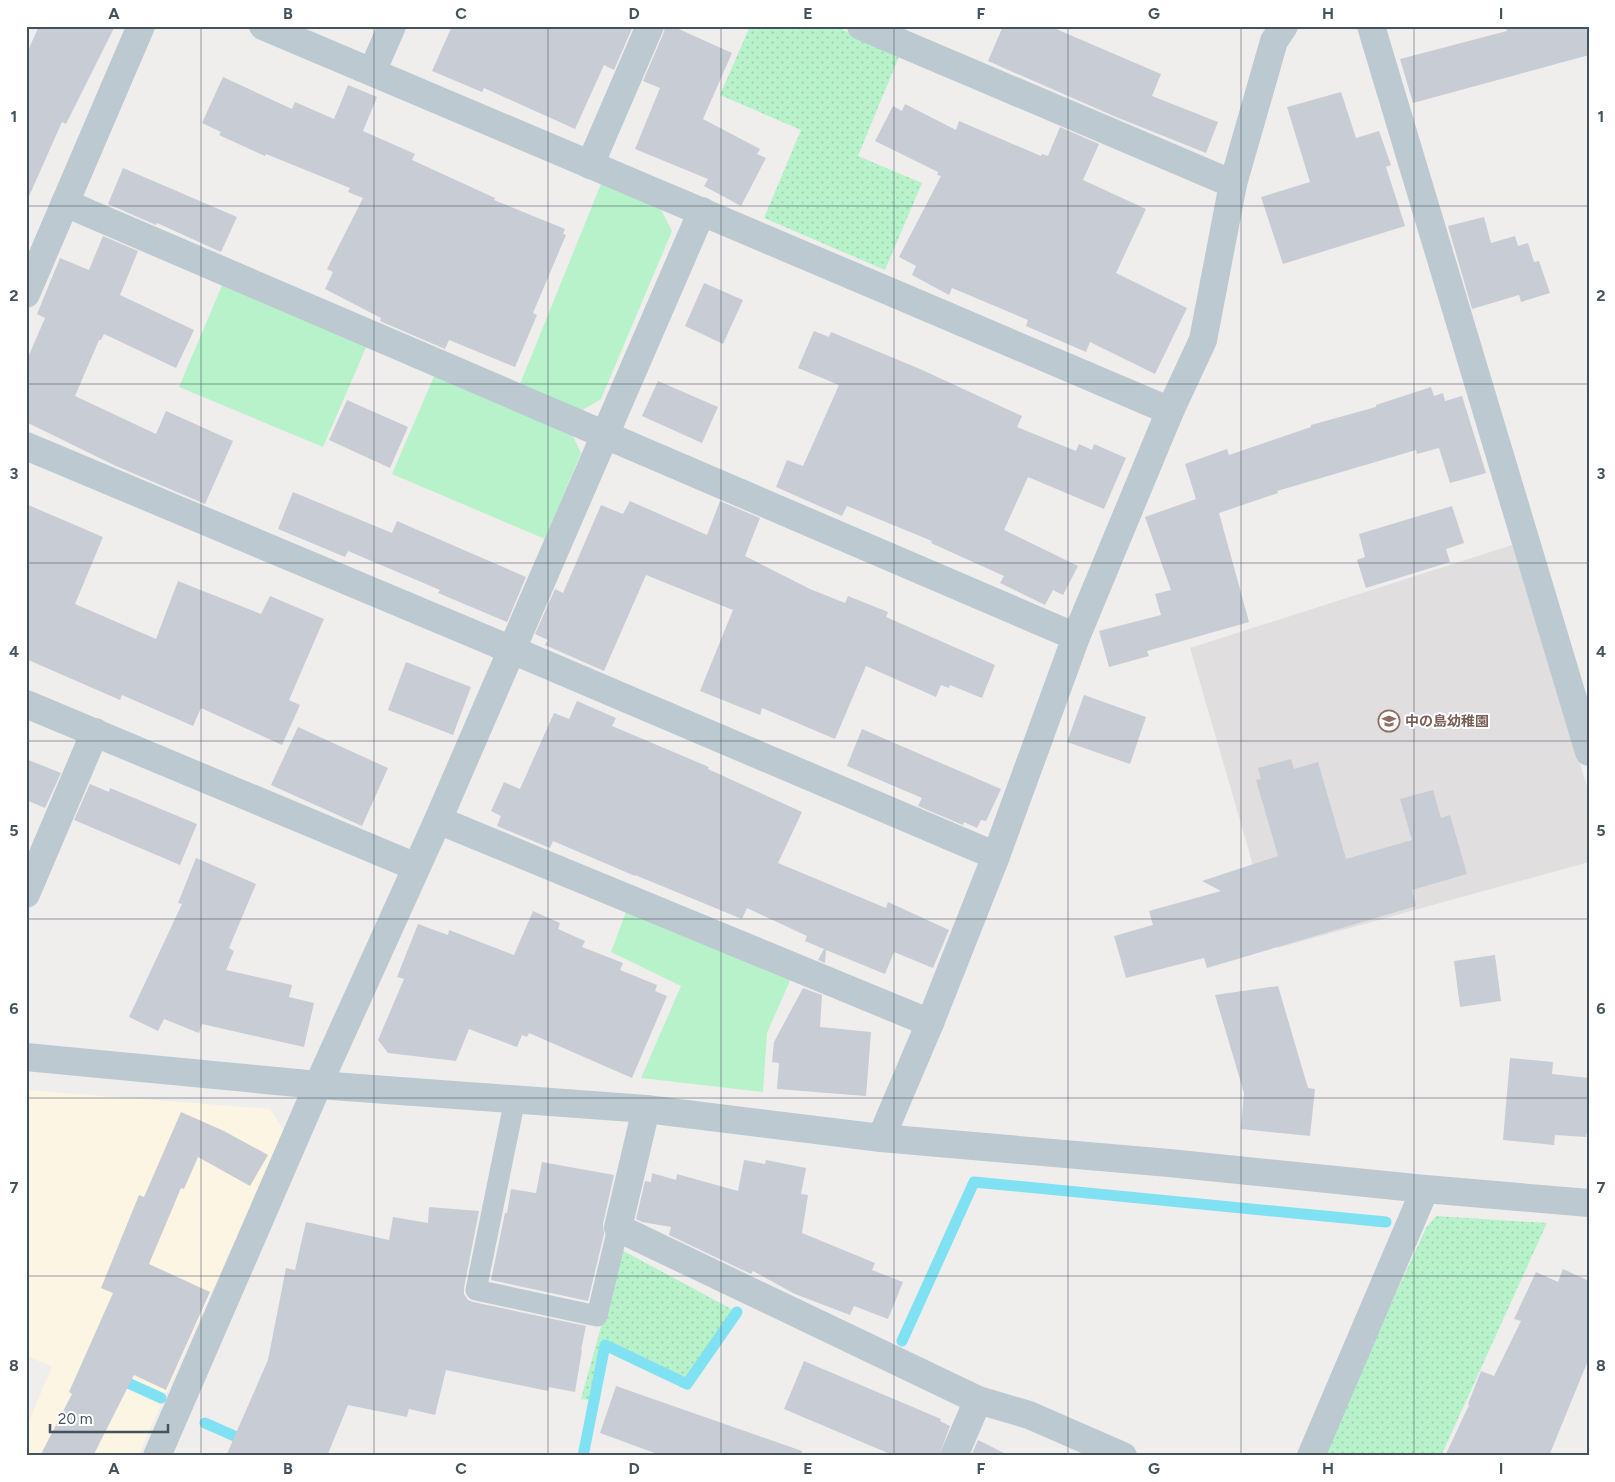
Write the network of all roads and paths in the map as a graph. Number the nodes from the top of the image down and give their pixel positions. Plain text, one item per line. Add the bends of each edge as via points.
1 (141, 26) edge
2 (263, 26) edge
3 (392, 26) edge
4 (650, 26) edge
5 (860, 26) edge
6 (1284, 26) edge
7 (1371, 26) edge
8 (372, 72) junction
9 (590, 165) junction
10 (1233, 184) junction
11 (66, 203) junction
12 (702, 211) junction
13 (26, 294) edge
14 (1170, 411) junction
15 (605, 434) junction
16 (26, 446) edge
17 (1076, 637) junction
18 (512, 650) junction
19 (26, 704) edge
20 (95, 732) junction
21 (1589, 752) edge
22 (438, 820) junction
23 (996, 856) junction
24 (416, 867) junction
25 (26, 894) edge
26 (930, 1023) junction
27 (26, 1057) edge
28 (318, 1085) junction
29 (515, 1099) junction
30 (646, 1109) junction
31 (881, 1138) junction
32 (1425, 1189) junction
33 (1589, 1202) edge
34 (618, 1228) junction
35 (978, 1400) junction
36 (158, 1456) edge
37 (954, 1456) edge
38 (1122, 1456) edge
39 (1310, 1456) edge

1 - 11 street
2 - 8 street
3 - 8 street
4 - 9 street
5 - 10 street
6 - 10 street via 1274,41
7 - 21 street
8 - 9 street
9 - 12 street
10 - 14 street via 1203,340
11 - 13 street
11 - 15 street
12 - 14 street
12 - 15 street
14 - 17 street
15 - 17 street
15 - 18 street
16 - 18 street
17 - 23 street
18 - 22 street
18 - 23 street
19 - 20 street
20 - 24 street
20 - 25 street
22 - 24 street
22 - 26 street
23 - 26 street
24 - 28 street
26 - 31 street
27 - 28 street
28 - 29 street
28 - 36 street
29 - 30 street
29 - 34 lane via 476,1290 597,1316
30 - 31 street
30 - 34 street
31 - 32 street
32 - 33 street
32 - 39 street
34 - 35 street
35 - 37 street
35 - 38 street via 1029,1415

